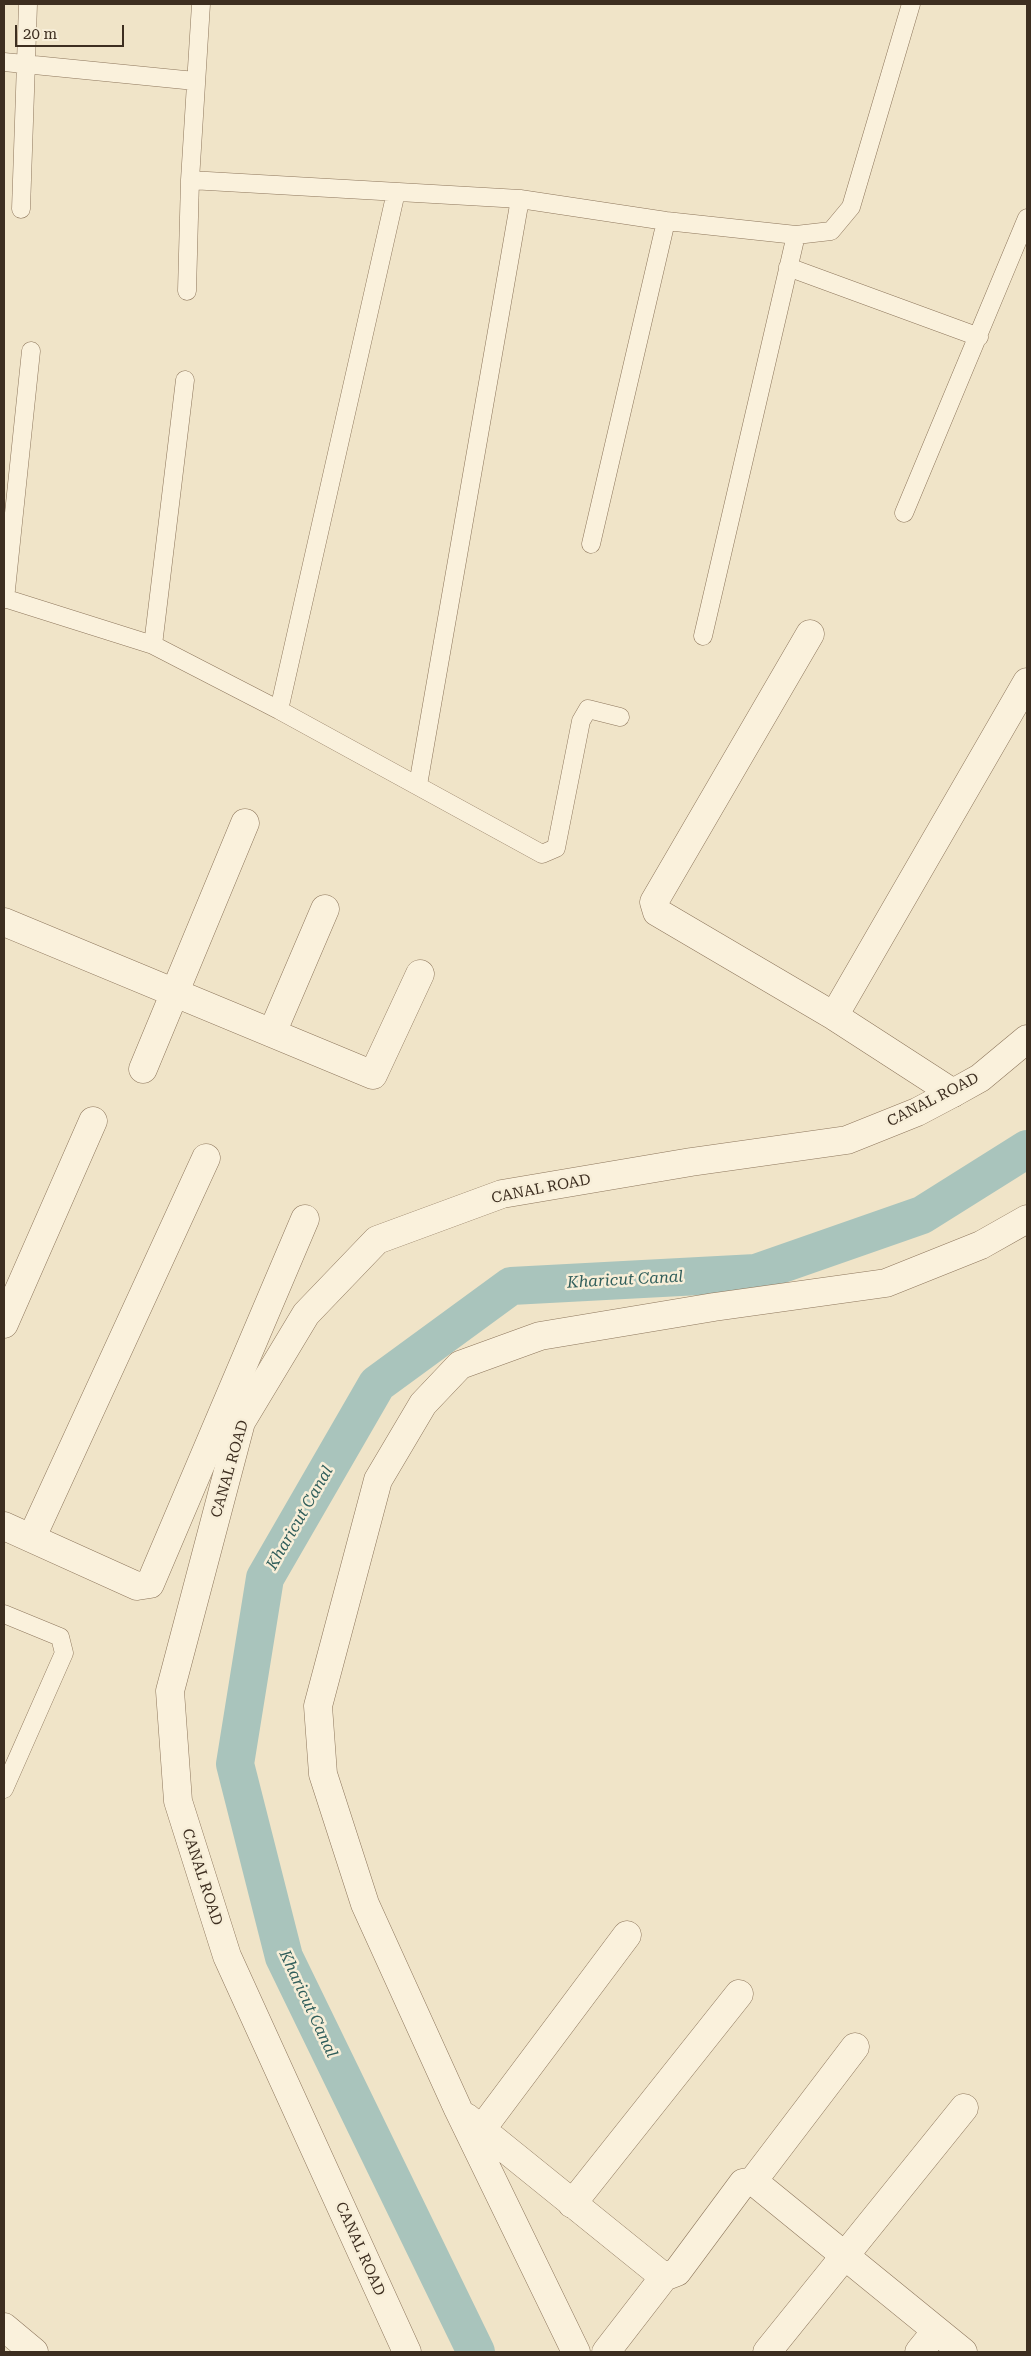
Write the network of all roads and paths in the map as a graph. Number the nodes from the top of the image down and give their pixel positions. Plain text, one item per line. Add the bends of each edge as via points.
1 (28, 4) edge
2 (201, 4) edge
3 (911, 4) edge
4 (4, 62) edge
5 (26, 64) junction
6 (195, 81) junction
7 (190, 180) junction
8 (396, 192) junction
9 (520, 199) junction
10 (21, 209) dead end
11 (1027, 218) edge
12 (666, 220) junction
13 (796, 235) junction
14 (788, 267) junction
15 (187, 291) dead end
16 (979, 337) junction
17 (30, 352) dead end
18 (185, 380) dead end
19 (904, 512) dead end
20 (591, 544) dead end
21 (4, 598) edge
22 (810, 634) dead end
23 (704, 636) dead end
24 (154, 645) junction
25 (1027, 682) edge
26 (279, 710) junction
27 (620, 717) dead end
28 (418, 785) junction
29 (245, 823) dead end
30 (325, 909) dead end
31 (4, 922) edge
32 (420, 974) dead end
33 (174, 991) junction
34 (834, 1016) junction
35 (272, 1033) junction
36 (1027, 1039) edge
37 (142, 1069) dead end
38 (953, 1093) junction
39 (93, 1121) dead end
40 (206, 1158) dead end
41 (305, 1219) dead end
42 (1027, 1219) edge
43 (4, 1324) edge
44 (4, 1526) edge
45 (32, 1537) junction
46 (4, 1614) edge
47 (4, 1789) edge
48 (627, 1935) dead end
49 (739, 1994) dead end
50 (855, 2046) dead end
51 (964, 2108) dead end
52 (458, 2109) junction
53 (481, 2130) junction
54 (753, 2181) junction
55 (572, 2204) junction
56 (843, 2256) junction
57 (664, 2277) junction
58 (4, 2327) edge
59 (936, 2331) junction
60 (34, 2352) edge
61 (407, 2352) edge
62 (576, 2352) edge
63 (606, 2352) edge
64 (767, 2352) edge
65 (920, 2352) edge
66 (963, 2352) edge

1 - 5 lane
2 - 6 lane
3 - 13 lane via 851,207 831,231
4 - 5 lane
5 - 6 lane
5 - 10 lane
6 - 7 lane
7 - 8 lane
7 - 15 lane
8 - 9 lane
8 - 26 lane
9 - 12 lane
9 - 28 lane
11 - 16 lane
12 - 13 lane
12 - 20 lane
13 - 14 lane
14 - 16 lane
14 - 23 lane
16 - 19 lane
17 - 21 lane
18 - 24 lane
21 - 24 lane
22 - 34 street via 654,902 657,912
24 - 26 lane
25 - 34 street
26 - 28 lane
27 - 28 lane via 588,709 581,721 556,848 542,854
29 - 33 street
30 - 35 street
31 - 33 street
32 - 35 street via 373,1075
33 - 35 street
33 - 37 street
34 - 38 street
36 - 38 street, CANAL ROAD via 980,1078
38 - 61 street, CANAL ROAD via 917,1112 847,1140 502,1194 376,1240 306,1314 240,1422 170,1691 178,1801 227,1956
39 - 43 street
40 - 45 street
41 - 45 street via 150,1584 138,1586
42 - 52 street via 981,1245 886,1283 540,1336 460,1365 424,1404 378,1480 318,1706 323,1774 365,1904
44 - 45 street
46 - 47 lane via 60,1637 64,1653
48 - 53 street
49 - 55 street
50 - 54 street
51 - 56 street
52 - 53 street
52 - 62 street
53 - 55 street
54 - 56 street
54 - 57 street via 744,2184 677,2272
55 - 57 street
56 - 59 street
56 - 64 street
57 - 63 street
58 - 60 street
59 - 65 street
59 - 66 street

